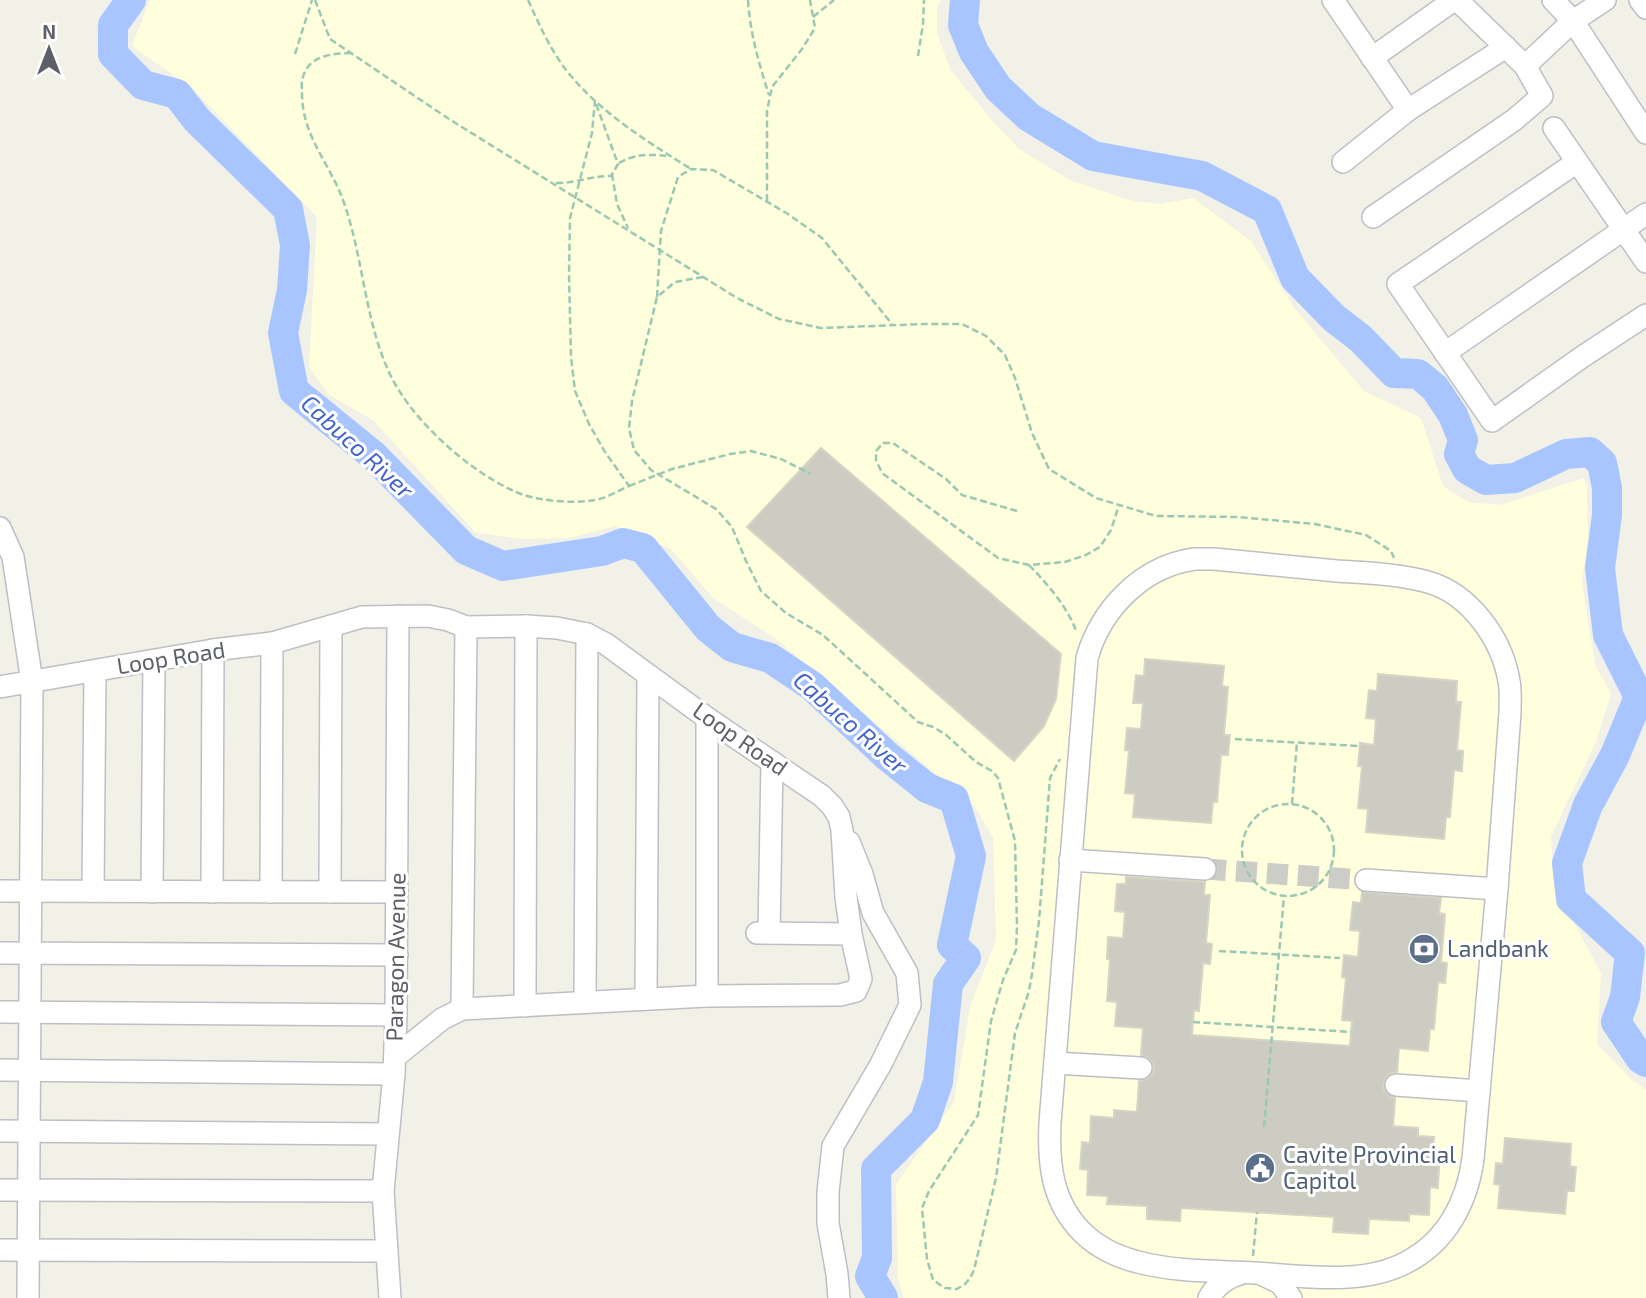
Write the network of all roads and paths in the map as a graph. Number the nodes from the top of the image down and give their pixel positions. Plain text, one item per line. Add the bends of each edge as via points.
1 (314, 0) edge
2 (528, 0) edge
3 (748, 0) edge
4 (810, 0) edge
5 (834, 0) edge
6 (924, 0) edge
7 (1456, 0) edge
8 (1553, 0) edge
9 (1605, 0) edge
10 (1640, 0) edge
11 (1334, 1) edge
12 (1646, 8) edge
13 (813, 17) junction
14 (1573, 21) junction
15 (1506, 47) junction
16 (351, 53) junction
17 (295, 54) dead end
18 (918, 56) dead end
19 (1372, 58) junction
20 (1525, 66) junction
21 (770, 98) junction
22 (595, 100) junction
23 (1408, 110) junction
24 (1644, 125) edge
25 (1554, 128) dead end
26 (670, 156) junction
27 (1343, 162) dead end
28 (1577, 162) junction
29 (618, 164) junction
30 (691, 169) junction
31 (611, 176) junction
32 (579, 182) junction
33 (552, 183) junction
34 (575, 197) junction
35 (767, 201) junction
36 (1646, 214) edge
37 (1373, 217) dead end
38 (629, 230) junction
39 (1623, 230) junction
40 (660, 250) junction
41 (1646, 262) edge
42 (703, 276) junction
43 (657, 297) junction
44 (1646, 315) edge
45 (893, 325) junction
46 (1445, 353) junction
47 (811, 474) dead end
48 (658, 475) junction
49 (629, 486) junction
50 (1119, 505) junction
51 (1017, 511) dead end
52 (0, 528) edge
53 (1029, 565) junction
54 (1402, 577) junction
55 (398, 616) junction
56 (331, 626) junction
57 (526, 626) junction
58 (466, 627) junction
59 (587, 634) junction
60 (272, 643) junction
61 (213, 650) junction
62 (1087, 658) junction
63 (154, 660) junction
64 (95, 671) junction
65 (648, 675) junction
66 (33, 682) junction
67 (0, 687) edge
68 (707, 718) junction
69 (1236, 739) dead end
70 (1297, 742) junction
71 (1358, 746) dead end
72 (1062, 755) dead end
73 (772, 762) junction
74 (1292, 804) junction
75 (839, 817) junction
76 (1070, 860) junction
77 (1205, 869) tunnel mouth
78 (1366, 880) tunnel mouth
79 (1497, 889) junction
80 (0, 891) edge
81 (31, 891) junction
82 (93, 891) junction
83 (152, 892) junction
84 (212, 892) junction
85 (271, 892) junction
86 (330, 892) junction
87 (397, 892) junction
88 (1284, 896) junction
89 (851, 934) junction
90 (1219, 951) dead end
91 (0, 953) edge
92 (30, 953) junction
93 (1279, 954) junction
94 (397, 955) junction
95 (1340, 958) dead end
96 (707, 996) junction
97 (646, 999) junction
98 (584, 1002) junction
99 (525, 1006) junction
100 (462, 1010) junction
101 (0, 1013) edge
102 (30, 1013) junction
103 (396, 1015) junction
104 (1194, 1022) dead end
105 (1334, 1023) dead end
106 (1272, 1027) junction
107 (1333, 1031) junction
108 (1351, 1032) dead end
109 (1055, 1063) junction
110 (394, 1066) junction
111 (1140, 1068) dead end
112 (0, 1070) edge
113 (30, 1070) junction
114 (1396, 1085) dead end
115 (1479, 1091) junction
116 (1264, 1127) dead end
117 (0, 1131) edge
118 (29, 1131) junction
119 (388, 1134) junction
120 (0, 1190) edge
121 (29, 1190) junction
122 (383, 1191) junction
123 (1257, 1212) dead end
124 (0, 1250) edge
125 (28, 1250) junction
126 (387, 1251) junction
127 (1179, 1269) junction
128 (1251, 1273) junction
129 (1338, 1278) junction
130 (28, 1298) edge
131 (390, 1298) edge
132 (839, 1298) edge
133 (1200, 1298) edge
134 (1209, 1298) edge
135 (1292, 1298) edge
136 (1304, 1298) edge

1 - 16 path via 330,39
1 - 17 path
2 - 22 path via 569,75
3 - 21 path via 749,22
4 - 13 path
5 - 13 path
6 - 18 path
7 - 15 street
7 - 19 street
8 - 14 street
9 - 14 street
10 - 12 street
11 - 19 street
13 - 21 path via 815,28 772,87
14 - 20 street
14 - 24 street
15 - 20 street
15 - 23 street
16 - 33 path
16 - 49 path via 333,53 312,62 303,76 303,111 350,221 378,346 401,393 437,438 517,493 571,502 594,500
19 - 23 street
20 - 37 street via 1542,96
21 - 35 path
22 - 26 path
22 - 29 path
22 - 32 path
23 - 27 street
25 - 28 street
26 - 29 path via 640,154
26 - 30 path
28 - 39 street
28 - 46 street via 1398,284
29 - 31 path
30 - 35 path via 713,170
30 - 40 path via 678,177 661,230
31 - 32 path
31 - 38 path
32 - 33 path
32 - 34 path
33 - 34 path
34 - 38 path
34 - 49 path via 569,275 575,391 589,424
35 - 45 path via 822,238
36 - 39 street
38 - 40 path
39 - 41 street
39 - 46 street
40 - 42 path
40 - 43 path
42 - 43 path via 674,282
42 - 45 path via 779,319 821,328
43 - 48 path via 629,428 634,450
44 - 46 street via 1492,421
45 - 50 path via 962,324 986,336 1005,355 1049,469 1096,498
47 - 48 path via 751,451
48 - 49 path
48 - 72 path via 716,509 732,527 761,591 823,635 918,722 945,734 992,772 1002,787 1015,841 1016,950 991,1021 978,1115 922,1208 933,1280 945,1288 957,1289 974,1270 996,1178 1015,1033 1032,974 1050,778
50 - 53 path via 1100,547 1065,562
50 - 54 path via 1156,516 1315,524 1366,535 1391,551
51 - 53 path via 962,495 893,443 883,443 876,451 882,472 998,558
52 - 66 street via 13,557
53 - 62 path via 1071,616
54 - 62 street via 1214,559 1183,561 1154,573 1113,607 1097,630
54 - 79 street via 1430,583 1456,596 1490,632 1505,661 1511,698
55 - 56 street, Loop Road via 362,617
55 - 58 street, Loop Road via 439,617
55 - 87 street, Paragon Avenue
56 - 60 street, Loop Road
56 - 86 street
57 - 58 street, Loop Road
57 - 59 street, Loop Road
57 - 99 street
58 - 100 street
59 - 65 street, Loop Road
59 - 98 street
60 - 61 street, Loop Road
60 - 85 street
61 - 63 street, Loop Road
61 - 84 street
62 - 76 street
63 - 64 street, Loop Road
63 - 83 street
64 - 66 street, Loop Road
64 - 82 street
65 - 68 street, Loop Road
65 - 97 street
66 - 67 street, Loop Road
66 - 81 street
68 - 73 street, Loop Road
68 - 96 street
69 - 70 path
70 - 71 path
70 - 74 path
73 - 75 street, Loop Road via 822,796
73 - 89 street via 763,933
74 - 88 path via 1261,813 1243,838 1246,869 1255,882
74 - 88 path via 1318,814 1333,839 1334,853 1323,880 1312,889
75 - 89 street
75 - 132 street via 873,913 907,973 910,1005 832,1146 828,1223
76 - 77 street
76 - 109 street
78 - 79 street
79 - 115 street
80 - 81 street
81 - 82 street
81 - 92 street
82 - 83 street
83 - 84 street
84 - 85 street
85 - 86 street
86 - 87 street
87 - 94 street, Paragon Avenue
88 - 93 path
89 - 96 street via 861,979 852,993
90 - 93 path
91 - 92 street
92 - 94 street
92 - 102 street
93 - 95 path
93 - 106 path
94 - 103 street, Paragon Avenue
96 - 97 street
97 - 98 street
98 - 99 street
99 - 100 street
100 - 110 street via 442,1018
101 - 102 street
102 - 103 street
102 - 113 street
103 - 110 street, Paragon Avenue
104 - 106 path
105 - 107 path
106 - 107 path
106 - 116 path
107 - 108 path
109 - 111 street
109 - 127 street via 1049,1153 1053,1181 1064,1208 1100,1246 1138,1262
110 - 113 street
110 - 119 street, Paragon Avenue
112 - 113 street
113 - 118 street
114 - 115 street
115 - 129 street via 1469,1184 1444,1232 1404,1264 1379,1273
117 - 118 street
118 - 119 street
118 - 121 street
119 - 122 street, Paragon Avenue
120 - 121 street
121 - 122 street
121 - 125 street
122 - 126 street, Paragon Avenue
123 - 128 path
124 - 125 street
125 - 126 street
125 - 130 street
126 - 131 street, Paragon Avenue
127 - 128 street
127 - 133 street via 1192,1280
128 - 129 street
128 - 134 street via 1222,1282
128 - 135 street via 1280,1283
129 - 136 street via 1319,1283

